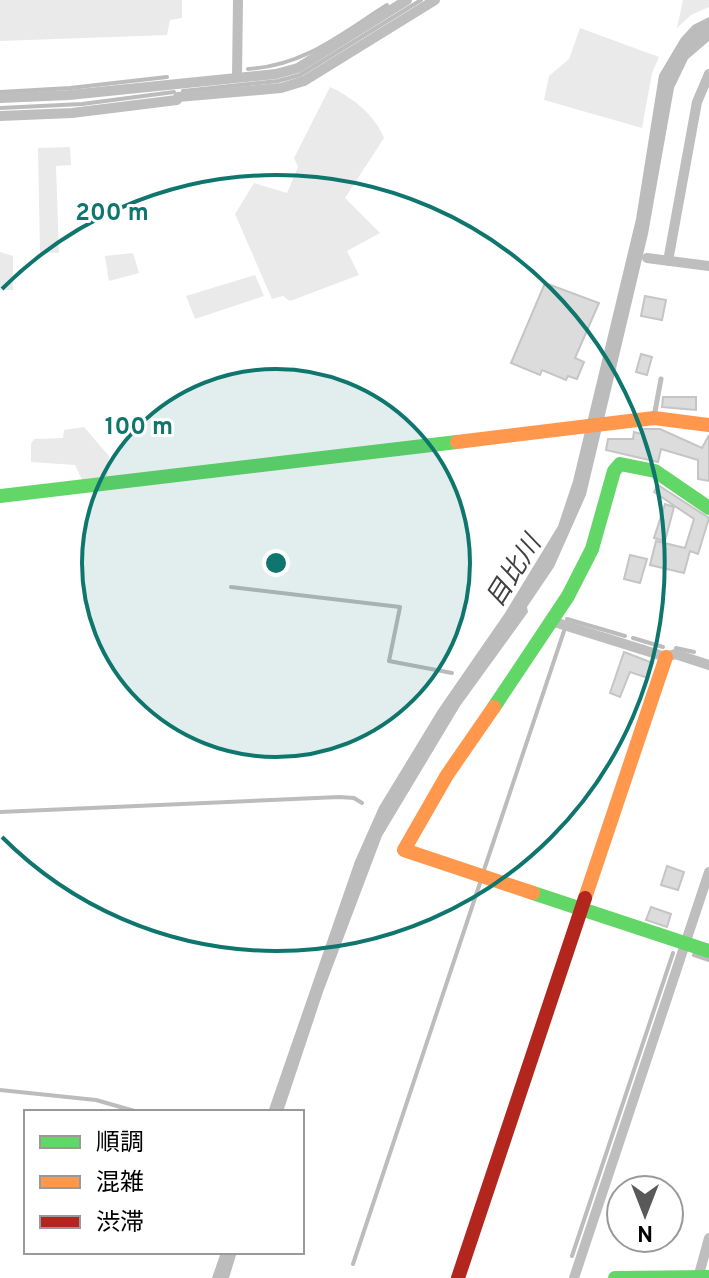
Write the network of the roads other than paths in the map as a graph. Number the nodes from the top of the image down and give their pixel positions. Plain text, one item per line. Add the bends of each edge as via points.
1 (238, 0) edge
2 (407, 0) edge
3 (435, 0) edge
4 (394, 4) edge
5 (709, 74) edge
6 (237, 77) junction
7 (177, 84) junction
8 (0, 98) edge
9 (177, 101) junction
10 (703, 102) edge
11 (0, 116) edge
12 (647, 258) dead end
13 (668, 261) junction
14 (709, 266) edge
15 (661, 379) dead end
16 (654, 418) junction
17 (709, 425) edge
18 (0, 496) edge
19 (709, 508) edge
20 (551, 621) junction
21 (666, 657) junction
22 (709, 665) edge
23 (709, 872) edge
24 (581, 909) junction
25 (685, 944) junction
26 (709, 951) edge
27 (709, 1238) edge
28 (709, 1277) edge
29 (458, 1278) edge
30 (574, 1278) edge
31 (615, 1278) edge
32 (698, 1278) edge

1 - 6 street
2 - 4 street
3 - 9 street via 304,81
4 - 6 street via 298,68
5 - 10 street
6 - 7 street
7 - 8 street
7 - 9 street
9 - 11 street
10 - 13 street
12 - 13 street
13 - 14 street
15 - 16 lane
16 - 17 street
16 - 18 street
19 - 20 street via 676,482 629,462 620,464 588,559
20 - 21 street
20 - 24 street via 464,747 404,850
21 - 22 street via 675,654
21 - 24 street
23 - 25 street
24 - 25 street
24 - 29 street
25 - 26 street
25 - 30 street
27 - 32 street
28 - 32 street
31 - 32 street

